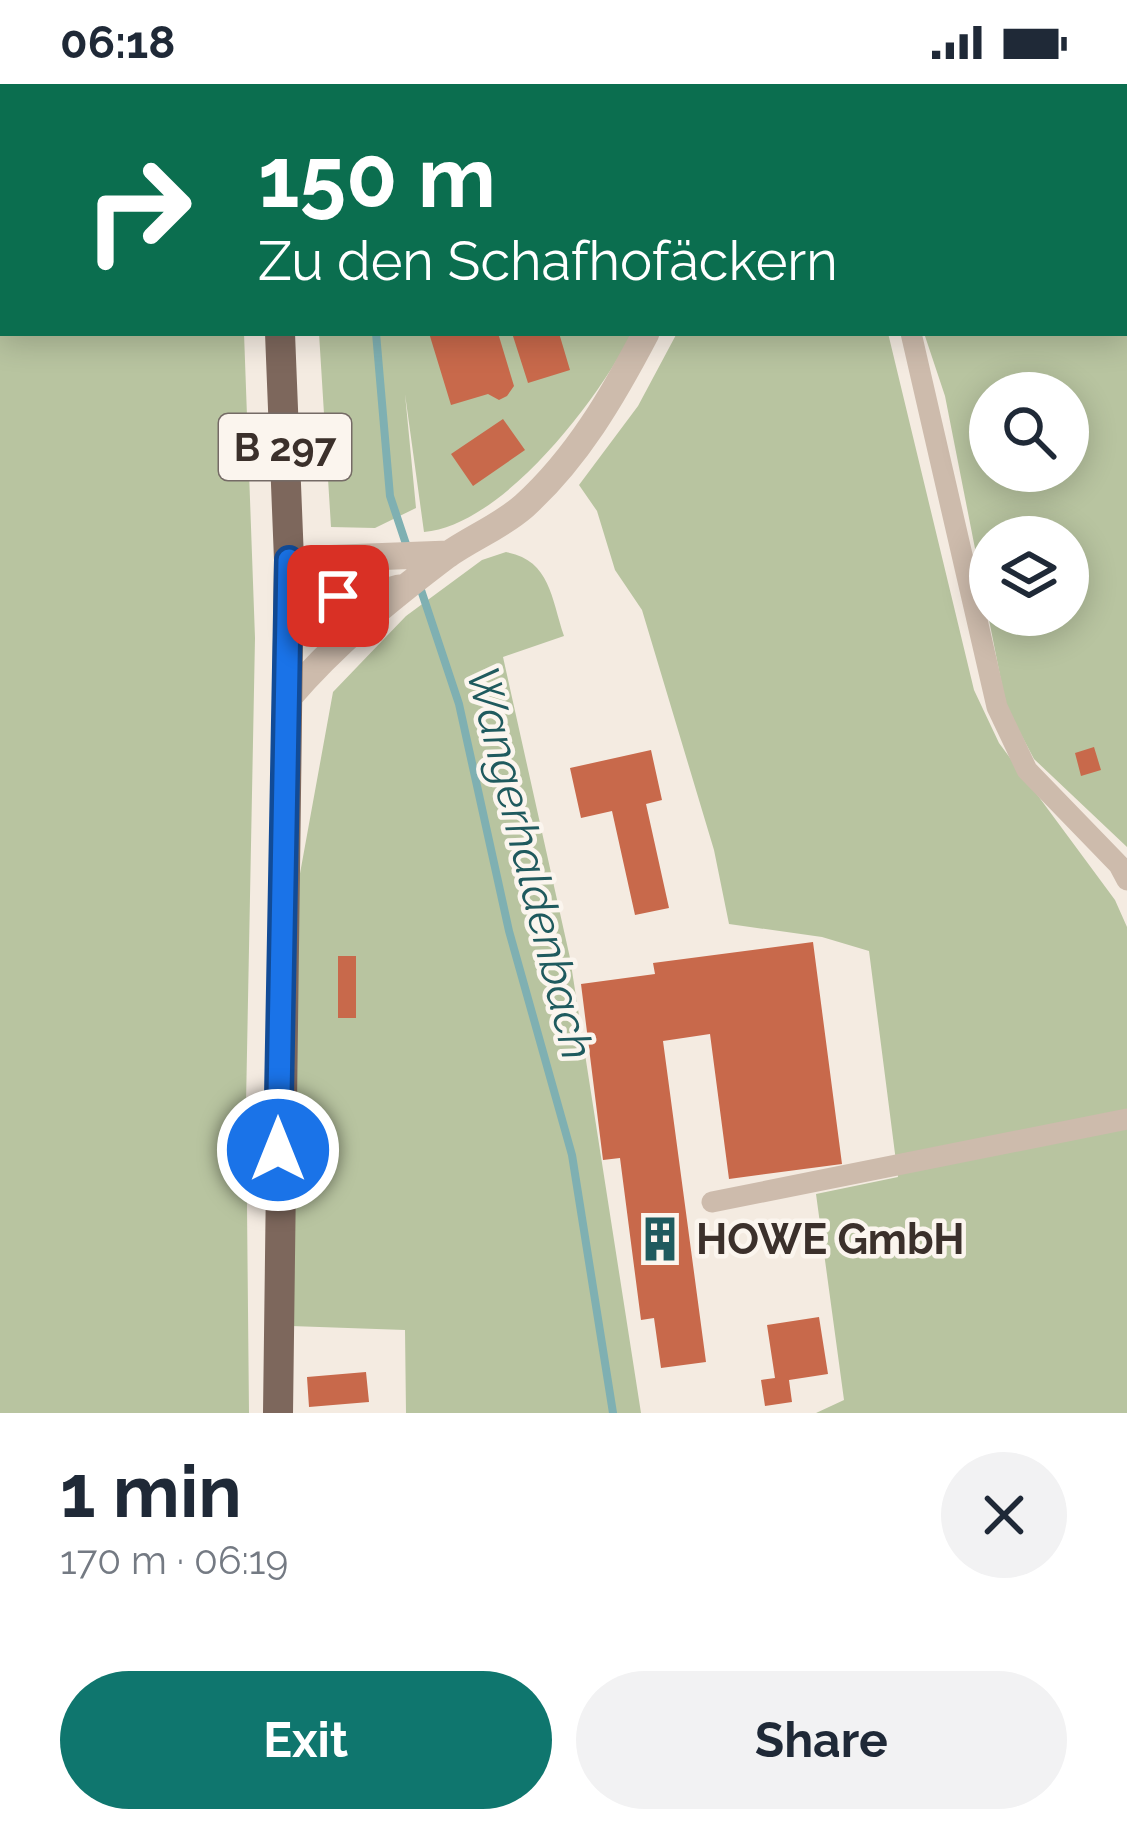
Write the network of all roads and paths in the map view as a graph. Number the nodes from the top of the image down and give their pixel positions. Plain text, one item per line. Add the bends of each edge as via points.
1 (280, 336) edge
2 (644, 336) edge
3 (912, 336) edge
4 (449, 554) junction
5 (289, 560) junction
6 (371, 605) junction
7 (288, 698) junction
8 (1127, 880) edge
9 (1127, 1119) edge
10 (712, 1202) dead end
11 (278, 1413) edge

1 - 5 main road, B 297
2 - 4 street via 554,477
3 - 8 street via 997,707 1027,770
4 - 5 street
4 - 6 street
5 - 6 street via 322,596
5 - 7 main road, B 297
6 - 7 street
7 - 11 main road, B 297
9 - 10 street

